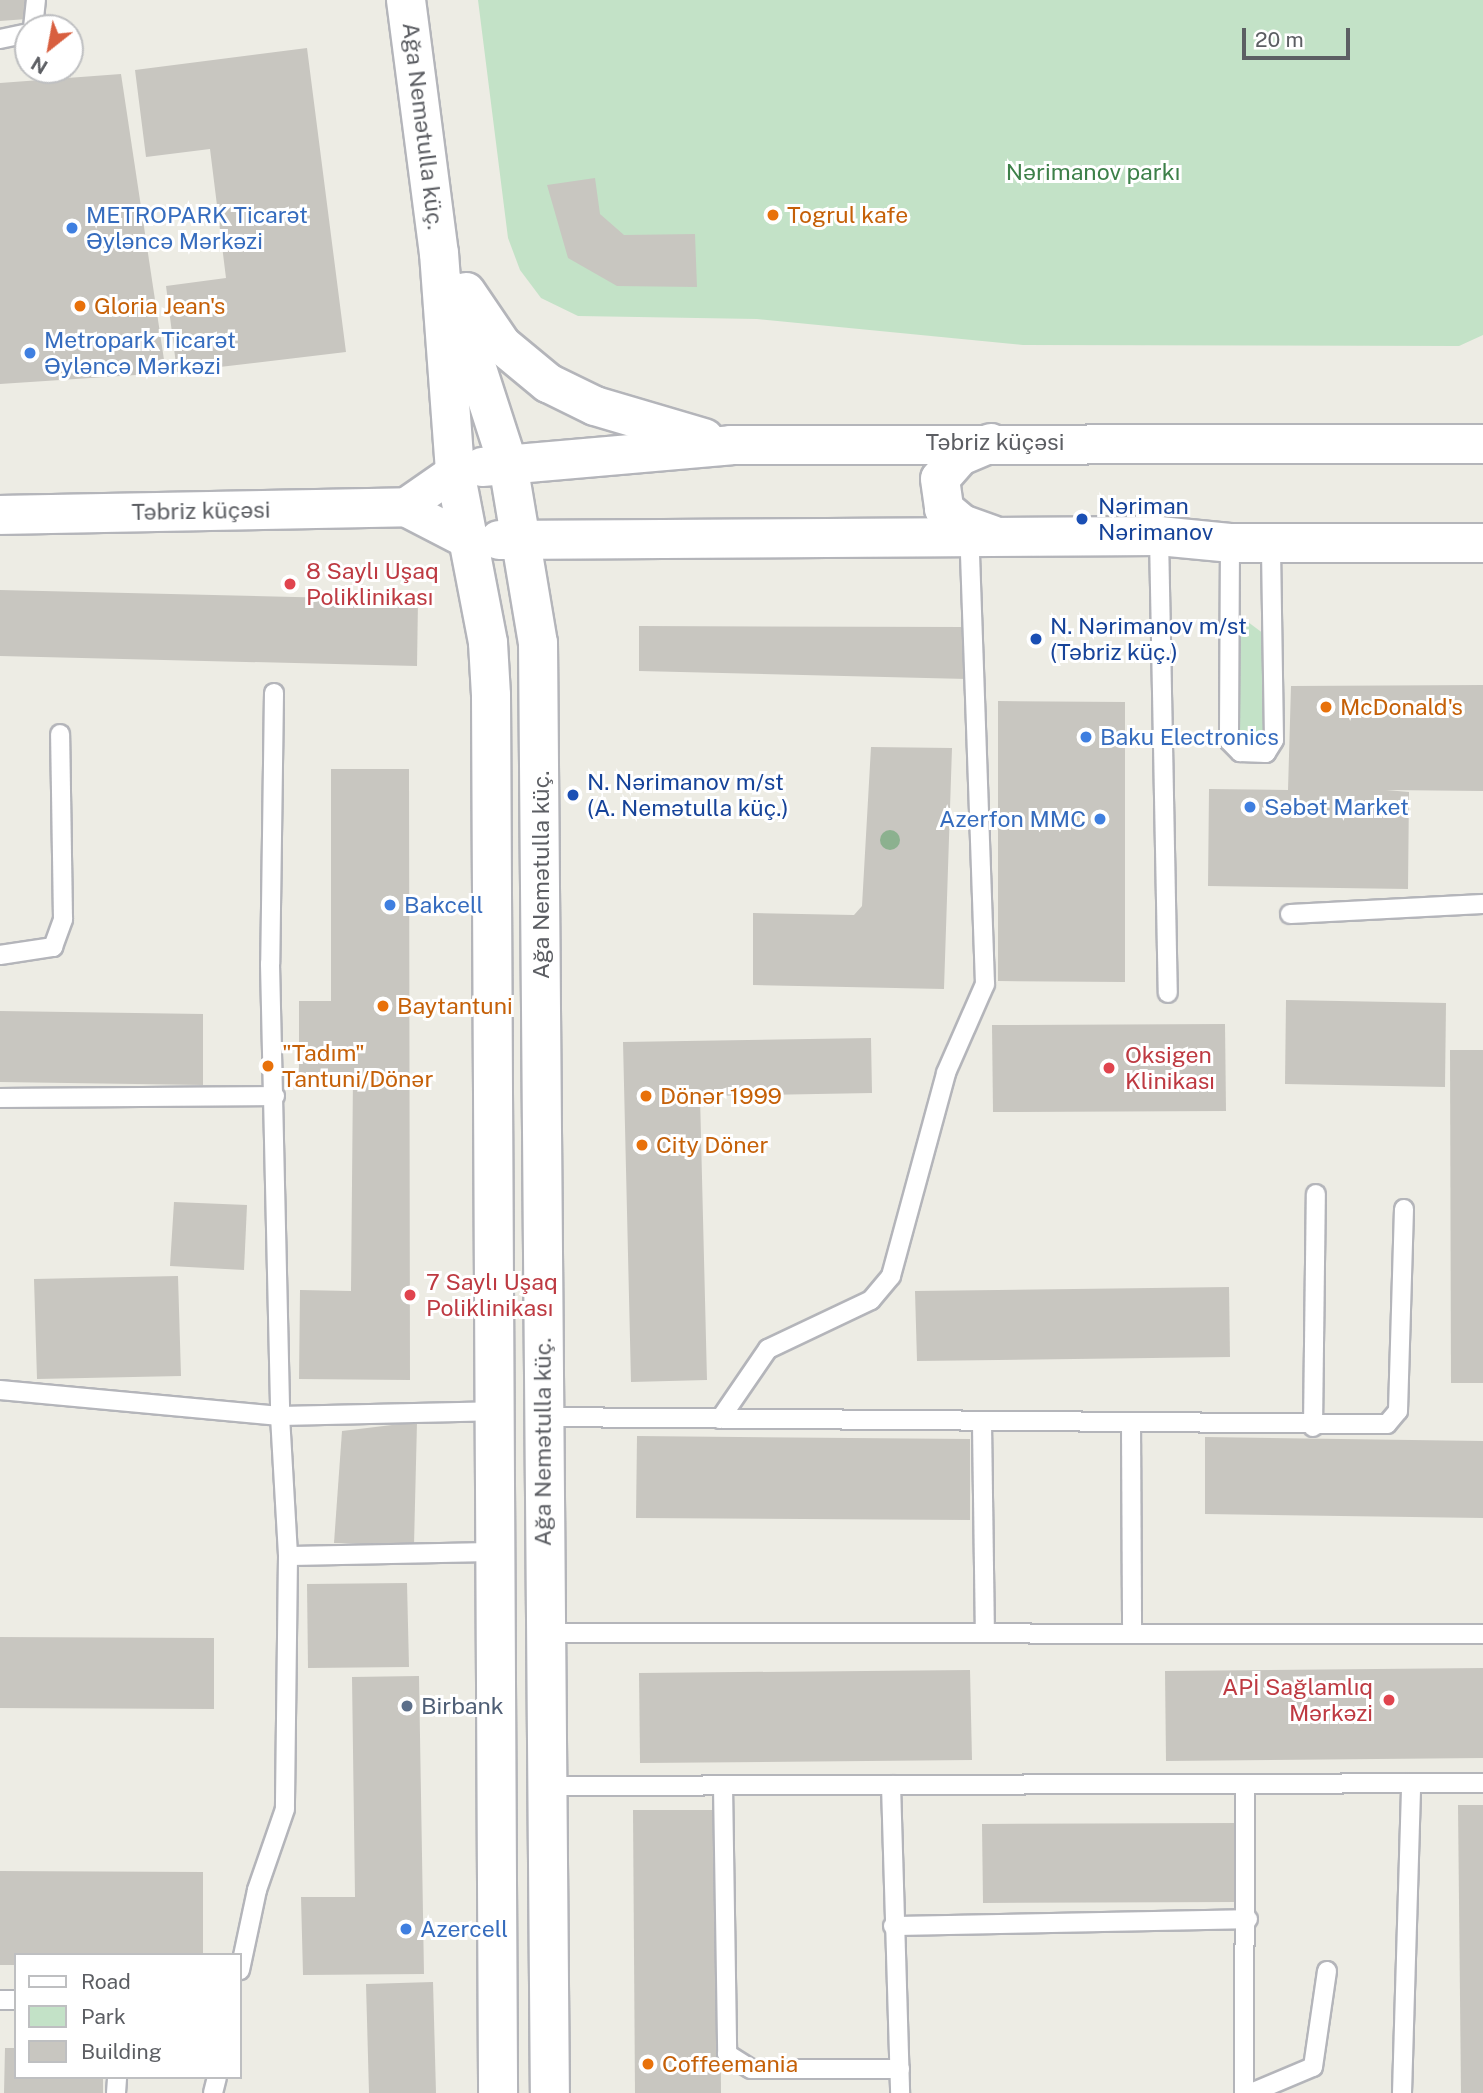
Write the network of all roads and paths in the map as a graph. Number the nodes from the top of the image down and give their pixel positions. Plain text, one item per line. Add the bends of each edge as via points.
1 (406, 0) edge
2 (439, 253) junction
3 (993, 442) junction
4 (1483, 444) edge
5 (731, 445) junction
6 (508, 464) junction
7 (455, 471) junction
8 (403, 507) junction
9 (0, 515) edge
10 (1159, 536) junction
11 (983, 537) junction
12 (523, 540) junction
13 (469, 541) junction
14 (1230, 543) junction
15 (1272, 543) junction
16 (1483, 543) edge
17 (274, 693) dead end
18 (60, 734) dead end
19 (1483, 904) edge
20 (1290, 914) dead end
21 (0, 955) edge
22 (1168, 993) dead end
23 (275, 1096) junction
24 (0, 1098) edge
25 (1316, 1194) dead end
26 (1404, 1209) dead end
27 (0, 1390) edge
28 (493, 1411) junction
29 (280, 1416) junction
30 (543, 1417) junction
31 (720, 1419) junction
32 (982, 1424) junction
33 (1131, 1425) junction
34 (1313, 1427) junction
35 (494, 1552) junction
36 (288, 1556) junction
37 (1132, 1632) junction
38 (543, 1633) junction
39 (985, 1633) junction
40 (1483, 1633) edge
41 (1410, 1783) junction
42 (1483, 1783) edge
43 (1245, 1784) junction
44 (891, 1785) junction
45 (547, 1786) junction
46 (723, 1786) junction
47 (1248, 1919) junction
48 (893, 1926) junction
49 (242, 1961) edge
50 (1327, 1971) dead end
51 (900, 2069) junction
52 (498, 2093) edge
53 (550, 2093) edge
54 (900, 2093) edge
55 (1244, 2093) edge
56 (1251, 2093) edge
57 (1402, 2093) edge

1 - 2 main road, Ağa Nemətulla küç.
2 - 5 main road via 502,345 548,383 595,406
2 - 6 main road, Ağa Nemətulla küç.
2 - 7 main road
3 - 4 main road, Təbriz küçəsi
3 - 5 main road, Təbriz küçəsi
3 - 11 main road via 960,456 940,479 944,509
5 - 6 main road, Təbriz küçəsi
6 - 7 main road, Təbriz küçəsi
6 - 12 main road, Ağa Nemətulla küç.
7 - 8 street
7 - 13 main road
8 - 9 main road, Təbriz küçəsi
8 - 13 street
10 - 11 main road
10 - 14 main road
10 - 22 lane
11 - 12 main road
11 - 31 lane via 985,984 946,1073 891,1276 871,1300 768,1349
12 - 13 main road
12 - 30 main road, Ağa Nemətulla küç. via 540,687
13 - 28 main road via 488,643
14 - 15 main road
14 - 15 lane via 1229,741 1240,752 1266,753 1274,740
15 - 16 main road
17 - 23 lane
18 - 21 lane via 62,919 53,947
19 - 20 lane
23 - 24 lane
23 - 29 lane
25 - 34 lane
26 - 34 lane via 1395,1421
27 - 29 lane
28 - 29 lane
28 - 35 main road
29 - 36 lane
30 - 31 lane
30 - 38 main road, Ağa Nemətulla küç.
31 - 32 lane
32 - 33 lane
32 - 39 lane
33 - 34 lane
33 - 37 lane
35 - 36 lane
35 - 52 main road
36 - 49 lane via 285,1810 257,1890
37 - 39 lane
37 - 40 lane
38 - 39 lane
38 - 45 main road, Ağa Nemətulla küç.
41 - 42 lane
41 - 43 lane
41 - 57 lane
43 - 44 lane
43 - 47 lane
44 - 46 lane
44 - 48 lane
45 - 46 lane
45 - 53 main road, Ağa Nemətulla küç.
46 - 51 lane via 727,2054 751,2069
47 - 48 lane
47 - 55 lane
48 - 51 lane
50 - 56 lane via 1313,2067
51 - 54 lane

